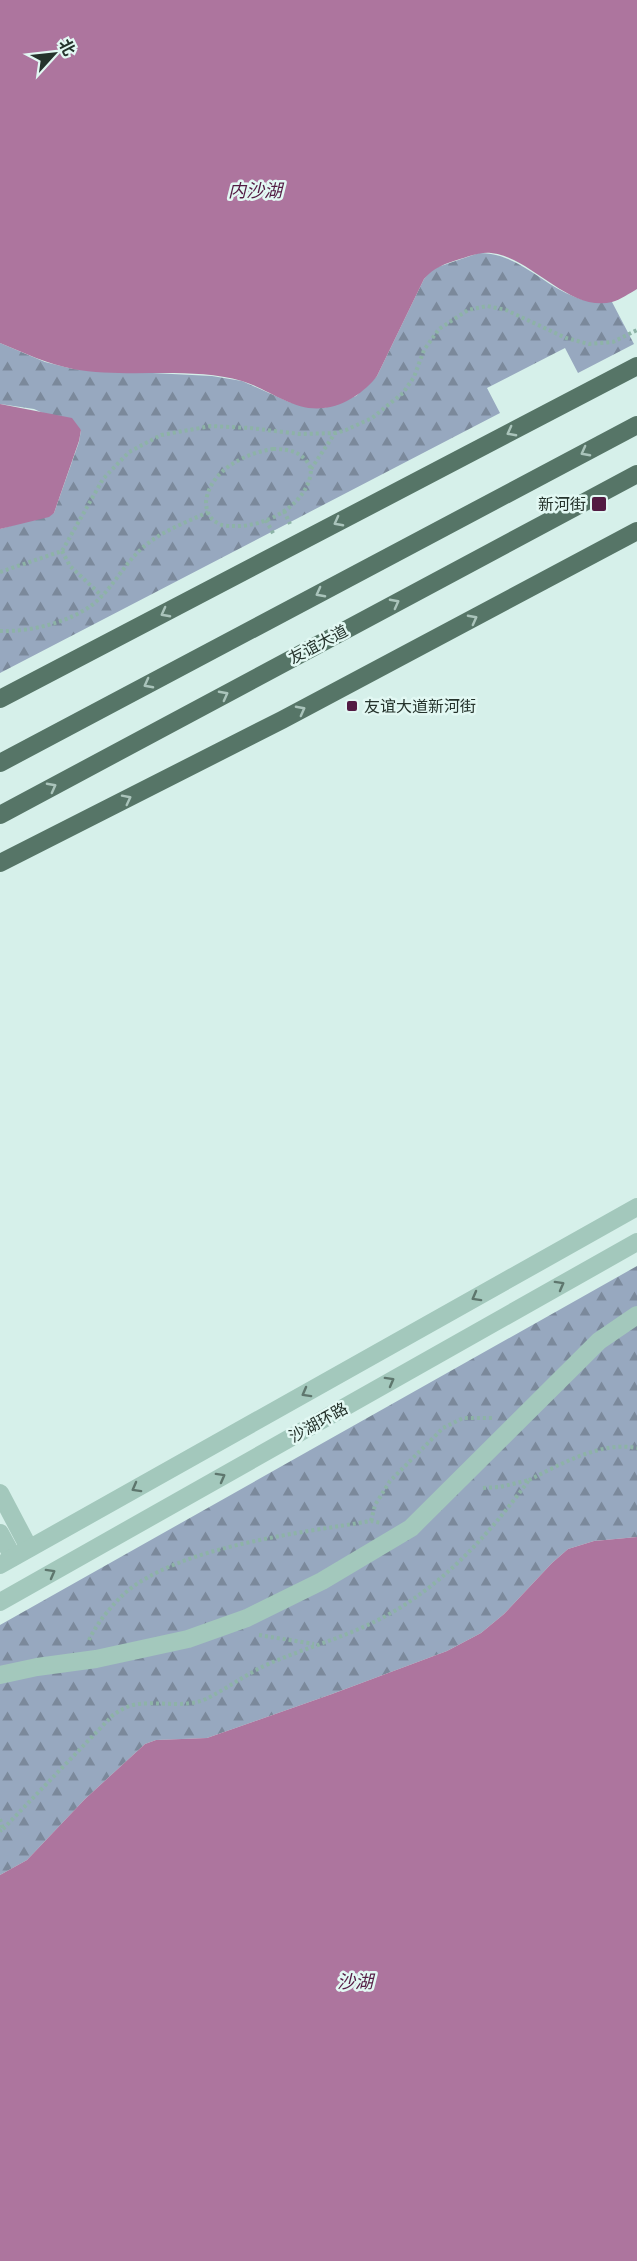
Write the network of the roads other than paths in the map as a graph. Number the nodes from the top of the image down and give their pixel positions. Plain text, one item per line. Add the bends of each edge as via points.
1 (637, 366) edge
2 (637, 425) edge
3 (637, 474) edge
4 (637, 531) edge
5 (0, 699) edge
6 (0, 763) edge
7 (0, 815) edge
8 (0, 863) edge
9 (637, 1207) edge
10 (637, 1242) edge
11 (637, 1315) edge
12 (0, 1493) edge
13 (0, 1533) edge
14 (29, 1548) junction
15 (6, 1561) edge
16 (0, 1602) edge
17 (0, 1675) edge

1 -> 5 main road
2 -> 6 main road
7 -> 3 main road, 友谊大道
8 -> 4 main road via 282,720
9 -> 14 street, 沙湖环路
16 -> 10 street, 沙湖环路
11 - 17 street via 599,1341 411,1528 322,1581 247,1618 188,1639
12 - 14 street
13 - 15 street
14 - 15 street, 沙湖环路

